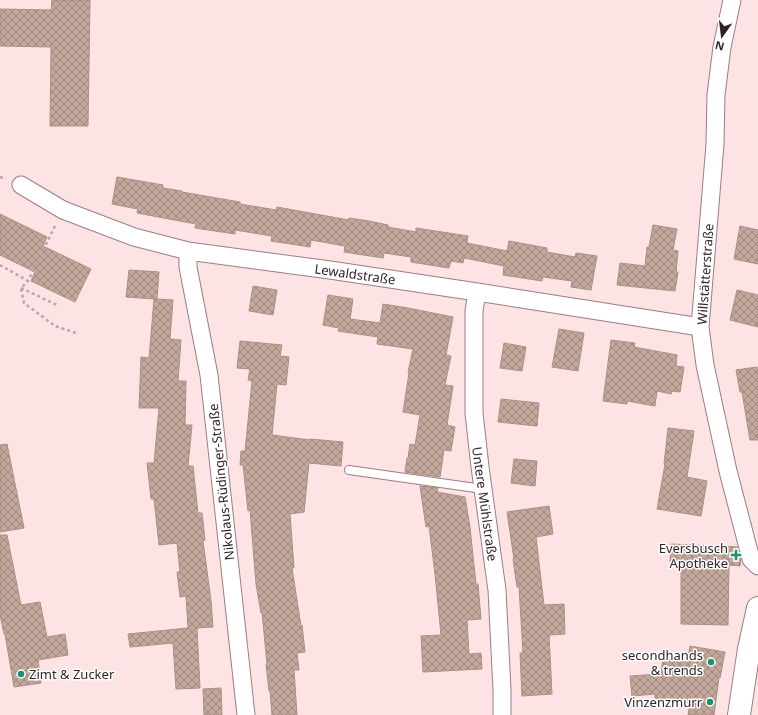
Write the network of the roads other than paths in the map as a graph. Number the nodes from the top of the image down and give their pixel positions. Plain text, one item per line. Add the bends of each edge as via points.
1 (732, 0) edge
2 (21, 185) dead end
3 (188, 251) junction
4 (477, 292) junction
5 (700, 327) junction
6 (349, 470) dead end
7 (483, 489) junction
8 (758, 566) edge
9 (758, 608) edge
10 (246, 715) edge
11 (502, 715) edge
12 (739, 715) edge

1 - 5 street, Willstätterstraße via 722,47 716,95
2 - 3 street, Lewaldstraße via 62,210 134,237
3 - 4 street, Lewaldstraße
3 - 10 street, Nikolaus-Rüdinger-Straße via 188,267 210,375
4 - 5 street, Lewaldstraße
4 - 7 street, Untere Mühlstraße via 474,311 474,413
5 - 8 street, Willstätterstraße via 705,365 728,471 751,559
6 - 7 lane
7 - 11 street, Untere Mühlstraße via 497,590
9 - 12 main road

